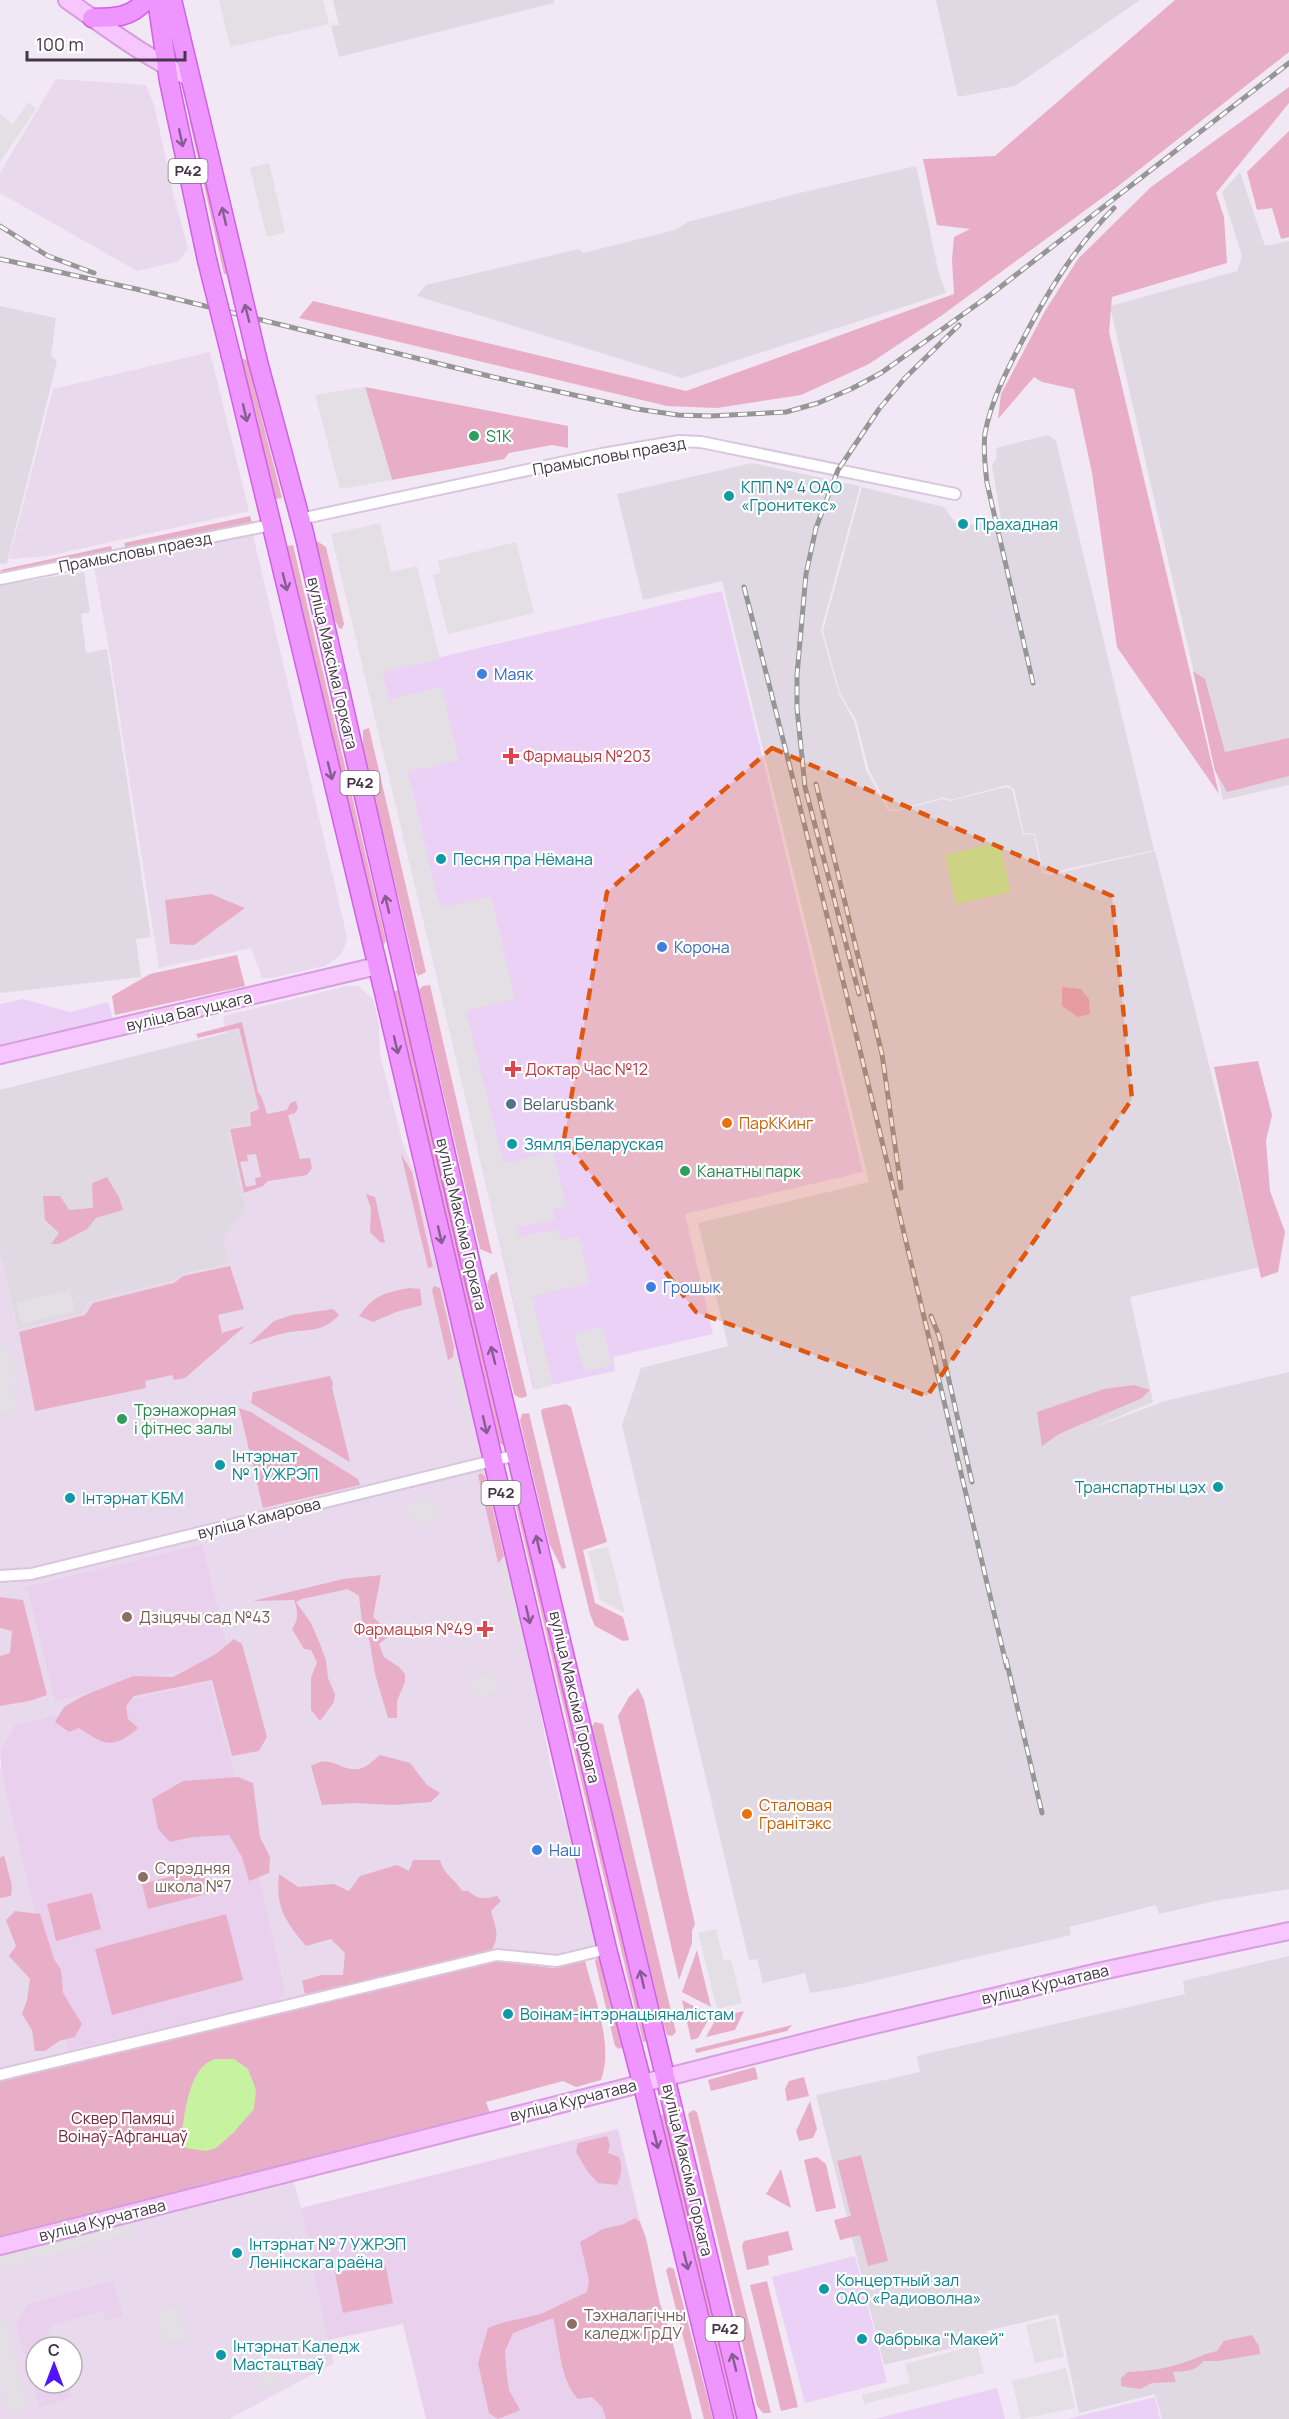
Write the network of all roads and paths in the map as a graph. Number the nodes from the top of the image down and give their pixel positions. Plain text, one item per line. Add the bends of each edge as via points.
1 (67, 0) edge
2 (146, 0) edge
3 (157, 0) edge
4 (172, 0) edge
5 (92, 18) junction
6 (180, 29) junction
7 (163, 45) junction
8 (138, 50) junction
9 (168, 74) junction
10 (191, 78) junction
11 (955, 494) dead end
12 (300, 519) junction
13 (271, 525) junction
14 (0, 579) edge
15 (400, 961) junction
16 (377, 966) junction
17 (0, 1056) edge
18 (517, 1455) junction
19 (493, 1461) junction
20 (0, 1576) edge
21 (1289, 1931) edge
22 (607, 1949) junction
23 (0, 2075) edge
24 (665, 2077) junction
25 (642, 2083) junction
26 (0, 2246) edge
27 (724, 2419) edge
28 (747, 2419) edge

1 - 5 main road
2 - 5 main road via 121,17
3 - 7 main road, Р42
4 - 6 main road, Р42
5 - 8 main road
6 - 7 main road via 175,39
6 - 10 main road, вуліца Максіма Горкага / Р42
7 - 8 main road
7 - 9 main road, вуліца Максіма Горкага / Р42
8 - 9 main road
9 - 10 main road
9 -> 13 main road, вуліца Максіма Горкага / Р42, bridge via 207,260
12 -> 10 main road, вуліца Максіма Горкага / Р42, bridge via 258,362
11 - 12 street, Прамысловы праезд via 701,442 679,441 591,456
15 -> 12 main road, вуліца Максіма Горкага / Р42
13 - 14 street, Прамысловы праезд
13 -> 16 main road, вуліца Максіма Горкага / Р42
15 - 16 main road
18 -> 15 main road, вуліца Максіма Горкага / Р42
16 - 17 main road, вуліца Багуцкага
16 -> 19 main road, вуліца Максіма Горкага / Р42
18 - 19 street, вуліца Камарова
24 -> 18 main road, вуліца Максіма Горкага / Р42
19 - 20 street, вуліца Камарова via 49,1570
19 -> 22 main road, вуліца Максіма Горкага / Р42
21 - 24 main road, вуліца Курчатава via 1102,1971
22 - 23 street via 557,1961 497,1955
22 - 25 main road, вуліца Максіма Горкага / Р42
24 - 25 main road, вуліца Курчатава
28 -> 24 main road, вуліца Максіма Горкага / Р42
25 - 26 main road, вуліца Курчатава
25 -> 27 main road, вуліца Максіма Горкага / Р42

